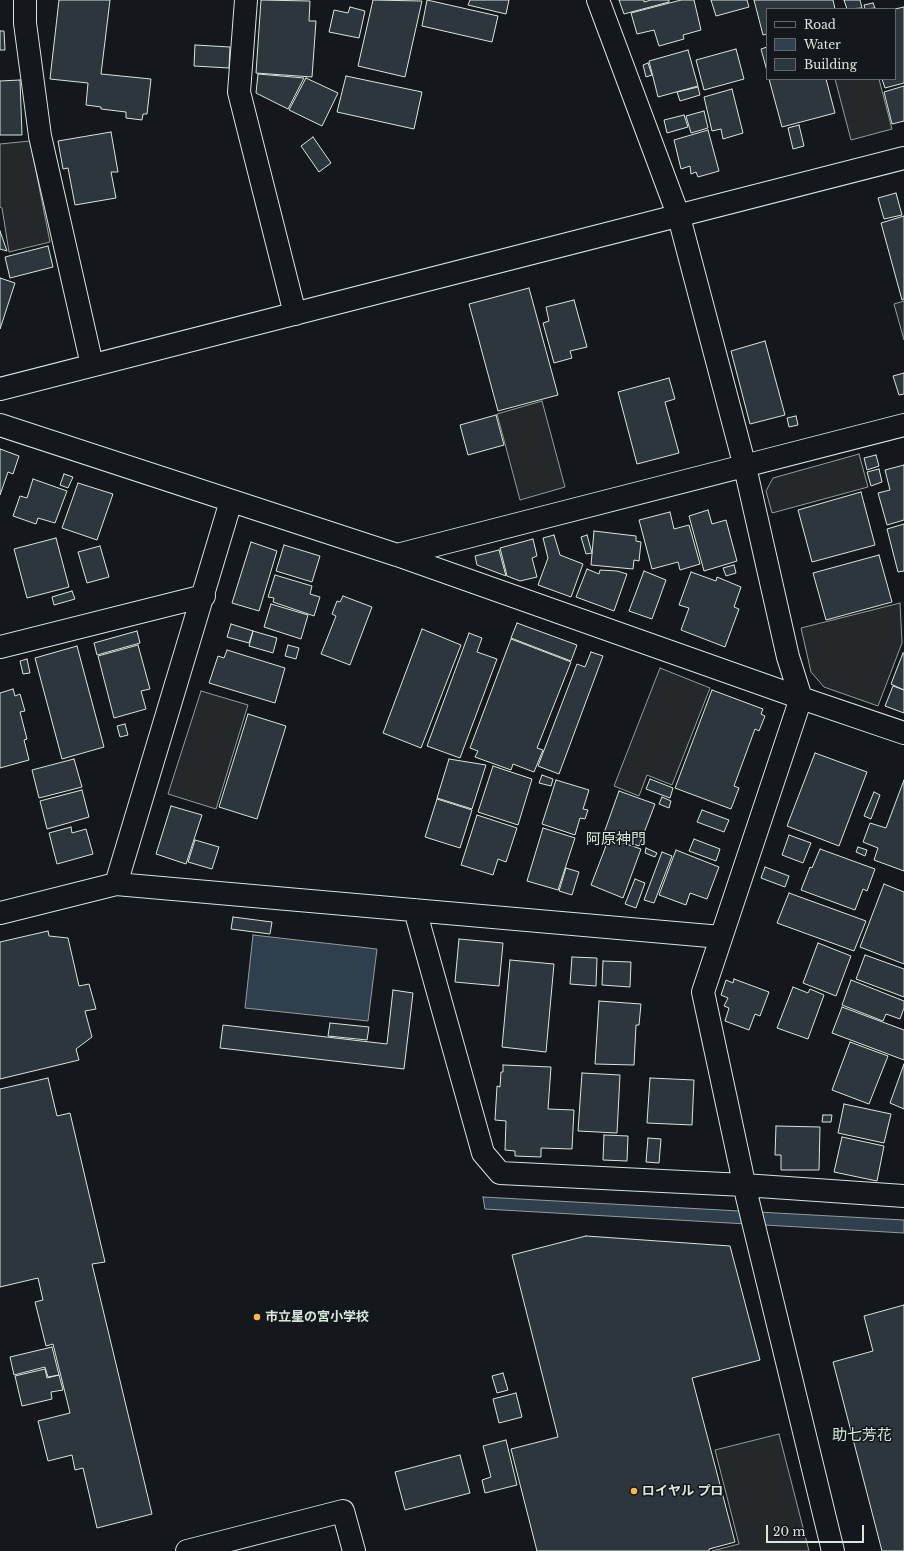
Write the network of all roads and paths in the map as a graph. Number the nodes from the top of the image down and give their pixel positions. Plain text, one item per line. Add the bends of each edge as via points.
1 (25, 0) edge
2 (246, 0) edge
3 (598, 0) edge
4 (904, 158) edge
5 (679, 217) junction
6 (295, 314) junction
7 (92, 365) junction
8 (0, 389) edge
9 (0, 425) edge
10 (904, 425) edge
11 (745, 467) junction
12 (232, 501) junction
13 (397, 555) junction
14 (204, 596) junction
15 (0, 647) edge
16 (801, 698) junction
17 (904, 733) edge
18 (116, 884) junction
19 (415, 910) junction
20 (0, 913) edge
21 (721, 937) junction
22 (745, 1191) junction
23 (904, 1196) edge
24 (187, 1551) edge
25 (354, 1551) edge
26 (833, 1551) edge

1 - 7 street via 25,23 40,136
2 - 6 street via 239,92
3 - 5 street
4 - 5 street
5 - 6 street
5 - 11 street
6 - 7 street
7 - 8 street
9 - 12 street
10 - 11 street
11 - 13 street
11 - 16 street via 788,657
12 - 13 street
12 - 14 street
13 - 16 street
14 - 15 street
14 - 18 street
16 - 17 street
16 - 21 street
18 - 19 street
18 - 20 street
19 - 21 street
19 - 22 street via 483,1153 500,1173
21 - 22 street via 703,992
22 - 23 street
22 - 26 street
24 - 25 street via 343,1511

